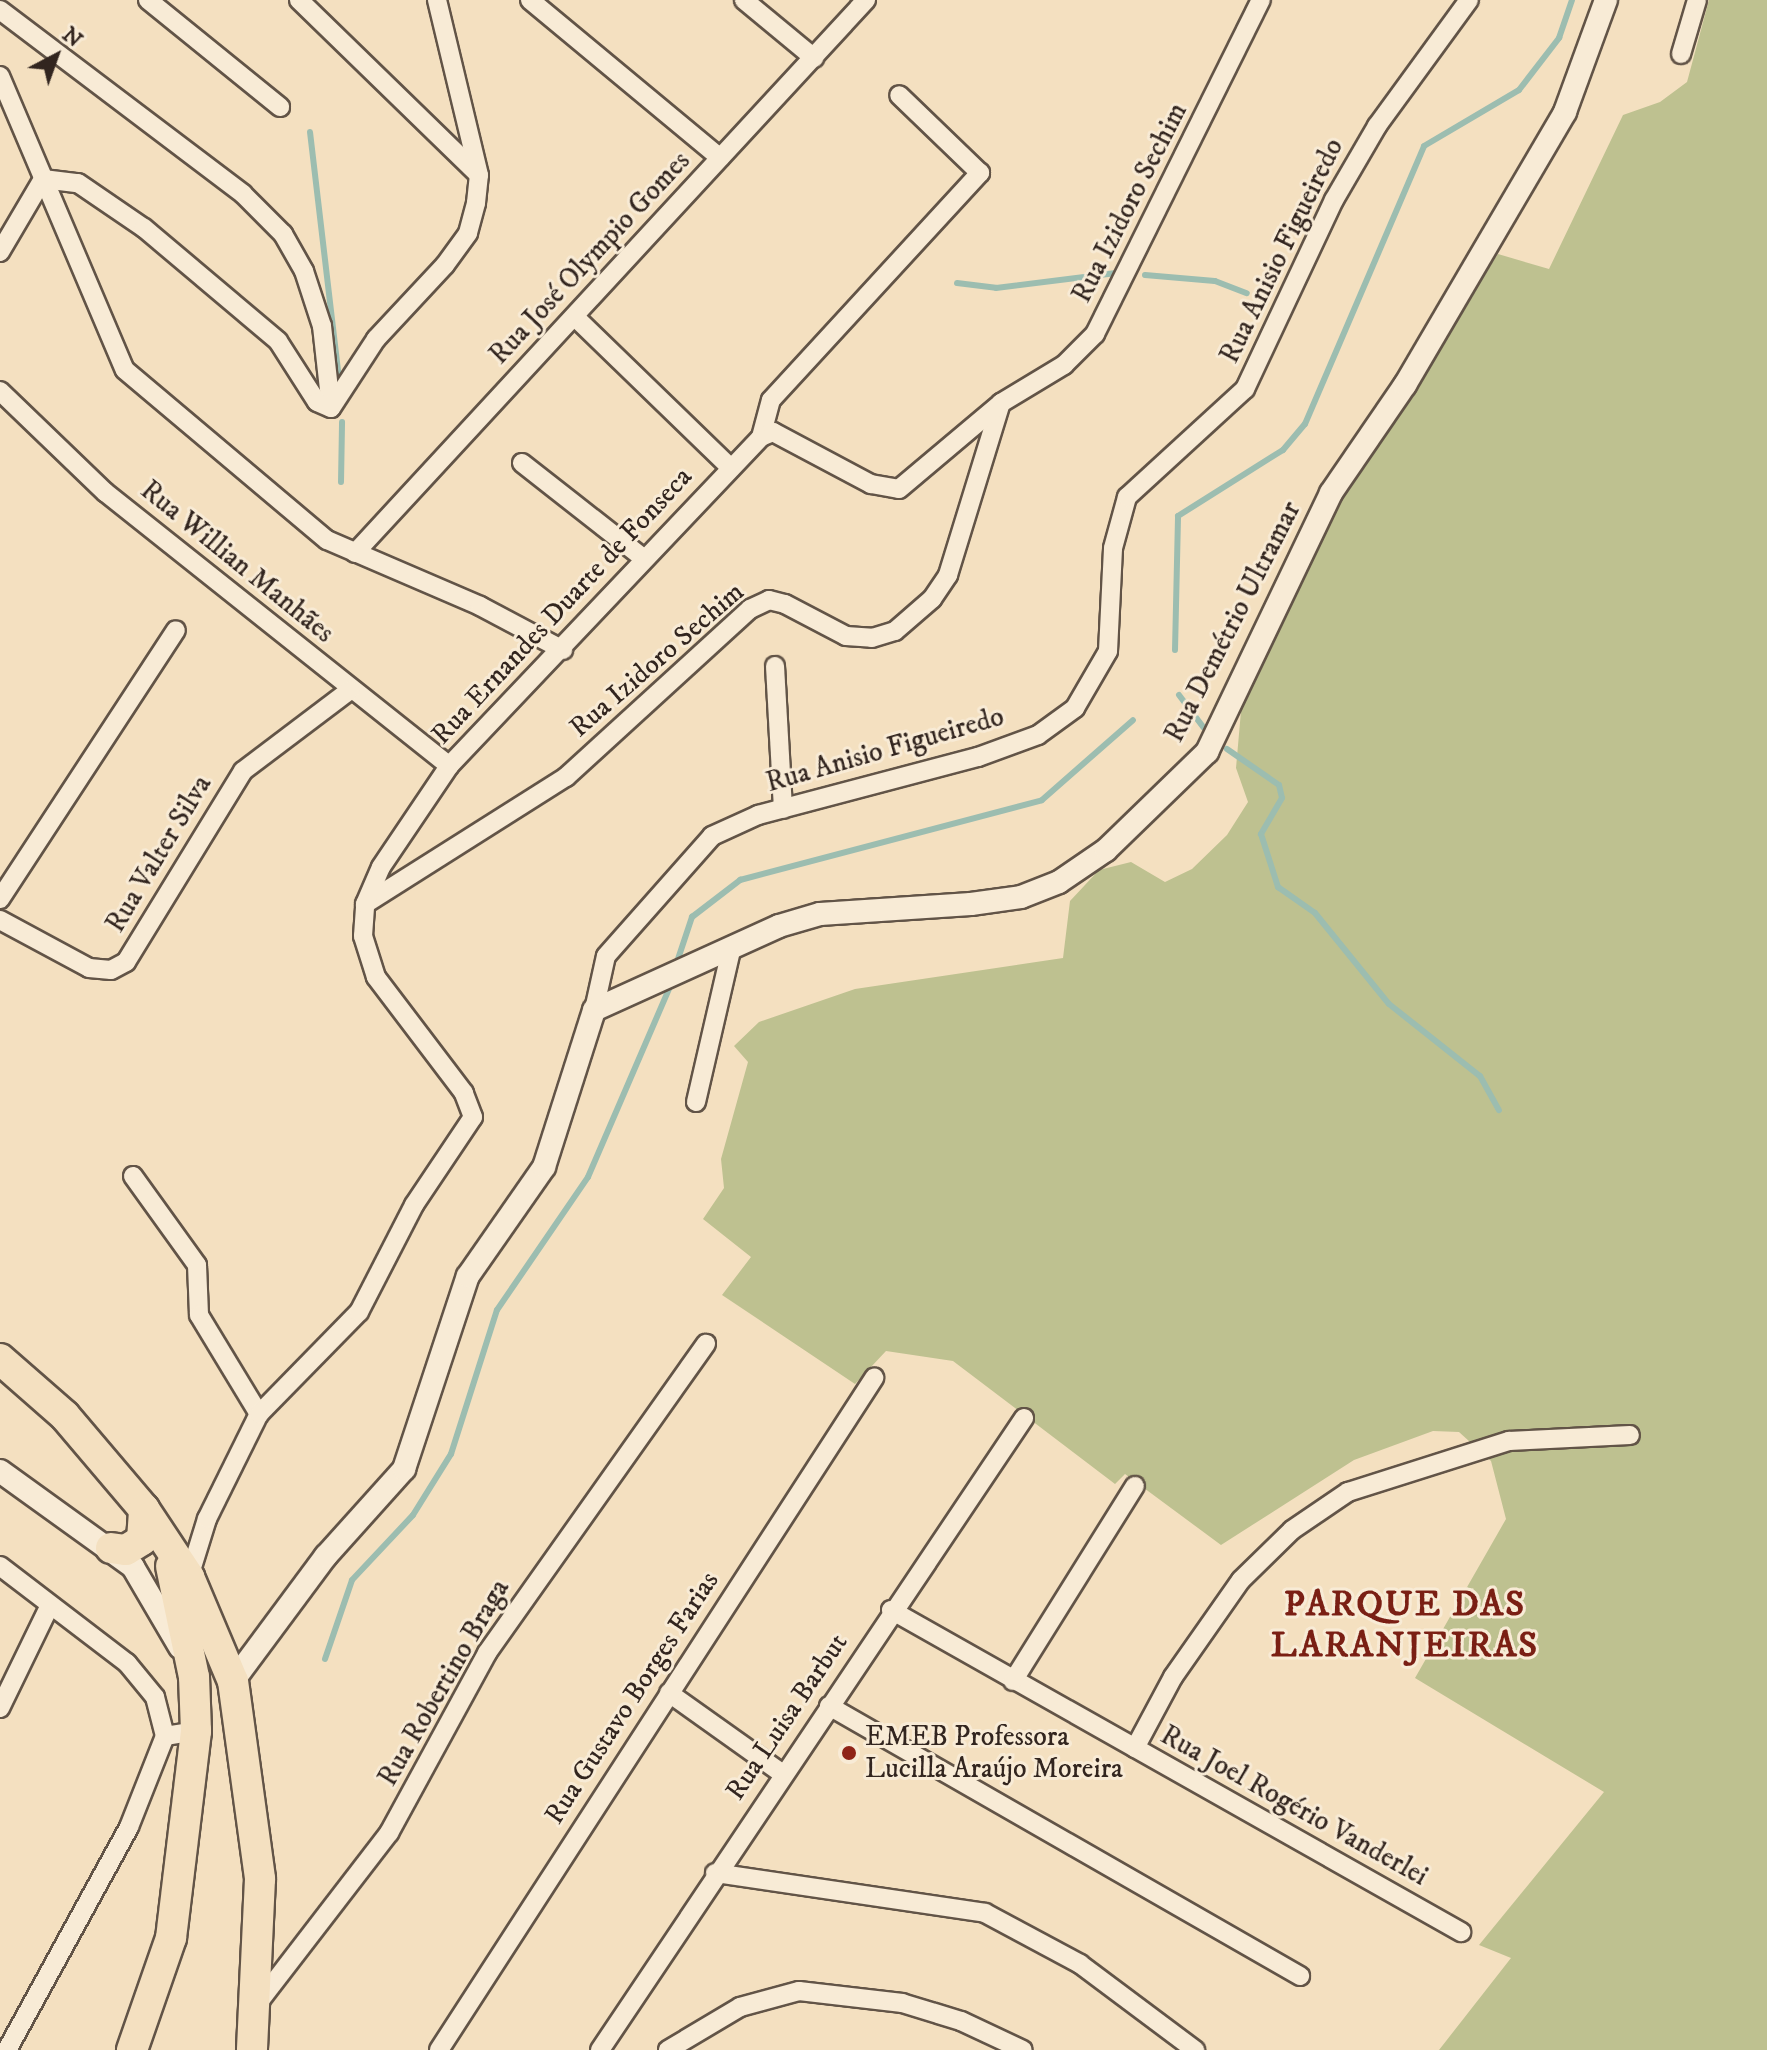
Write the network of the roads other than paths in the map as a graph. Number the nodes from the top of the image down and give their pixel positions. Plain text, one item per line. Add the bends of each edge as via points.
1 (148, 0) edge
2 (299, 0) edge
3 (437, 0) edge
4 (530, 0) edge
5 (744, 0) edge
6 (866, 0) edge
7 (1261, 0) edge
8 (1469, 0) edge
9 (1606, 0) edge
10 (1697, 0) edge
11 (0, 10) edge
12 (1681, 54) dead end
13 (814, 58) junction
14 (0, 76) edge
15 (899, 95) dead end
16 (280, 107) dead end
17 (720, 158) junction
18 (479, 175) junction
19 (43, 179) junction
20 (0, 252) edge
21 (575, 317) junction
22 (0, 391) edge
23 (1001, 403) junction
24 (331, 408) junction
25 (761, 437) junction
26 (522, 463) dead end
27 (731, 468) junction
28 (355, 553) junction
29 (643, 558) junction
30 (176, 630) dead end
31 (563, 650) junction
32 (775, 666) dead end
33 (350, 690) junction
34 (449, 766) junction
35 (783, 809) junction
36 (0, 899) edge
37 (365, 904) junction
38 (0, 920) edge
39 (732, 946) junction
40 (594, 1010) junction
41 (696, 1102) dead end
42 (133, 1176) dead end
43 (706, 1344) dead end
44 (0, 1359) edge
45 (874, 1378) dead end
46 (259, 1414) junction
47 (1024, 1418) dead end
48 (1630, 1435) dead end
49 (0, 1471) edge
50 (1135, 1486) dead end
51 (144, 1509) junction
52 (166, 1541) junction
53 (111, 1548) junction
54 (0, 1566) edge
55 (189, 1577) junction
56 (143, 1578) junction
57 (50, 1605) junction
58 (180, 1609) junction
59 (891, 1610) junction
60 (194, 1677) junction
61 (233, 1681) junction
62 (1013, 1681) junction
63 (669, 1693) junction
64 (829, 1706) junction
65 (0, 1708) edge
66 (196, 1731) junction
67 (238, 1731) junction
68 (165, 1736) junction
69 (1135, 1748) junction
70 (783, 1774) junction
71 (715, 1873) junction
72 (1461, 1932) dead end
73 (1300, 1976) dead end
74 (253, 2009) junction
75 (7, 2050) edge
76 (132, 2050) edge
77 (252, 2050) edge
78 (439, 2050) edge
79 (600, 2050) edge
80 (668, 2050) edge
81 (1023, 2050) edge
82 (1195, 2050) edge

1 - 16 street
2 - 18 street
3 - 18 street
4 - 17 street
5 - 13 street
6 - 13 street, Rua José Olympio Gomes
7 - 23 street, Rua Izidoro Sechim via 1095,334 1064,365
8 - 35 street, Rua Anisio Figueiredo via 1377,126 1334,200 1245,389 1127,497 1113,548 1108,651 1075,708 1038,735 978,757
9 - 39 street, Rua Demétrio Ultramar via 1565,112 1405,385 1331,493 1207,752 1178,784 1106,850 1059,882 1021,897 820,914
10 - 12 street
11 - 24 street via 243,194 283,234 304,271 322,326
13 - 17 street, Rua José Olympio Gomes
14 - 19 street
15 - 25 street via 980,173 771,400
17 - 21 street, Rua José Olympio Gomes
18 - 24 street via 468,233 376,339
19 - 20 street
19 - 24 street via 78,183 144,228 256,319 278,341 317,402
19 - 28 street via 125,370 303,524
21 - 27 street
21 - 28 street, Rua José Olympio Gomes
22 - 33 street, Rua Willian Manhães via 105,492
23 - 25 street via 899,489 871,484 773,432
23 - 37 street, Rua Izidoro Sechim via 948,575 913,618 872,638 846,636 769,600 750,609 566,777
25 - 27 street, Rua Ernandes Duarte de Fonseca
26 - 29 street
27 - 29 street, Rua Ernandes Duarte de Fonseca
28 - 31 street via 480,606
29 - 31 street, Rua Ernandes Duarte de Fonseca
30 - 36 street
31 - 34 street, Rua Ernandes Duarte de Fonseca via 476,732
32 - 35 street
33 - 34 street, Rua Willian Manhães
33 - 38 street, Rua Valter Silva via 243,771 126,962 111,970 89,968
34 - 37 street, Rua Ernandes Duarte de Fonseca via 381,867
35 - 40 street, Rua Anisio Figueiredo via 724,829 679,867 606,956
37 - 46 street, Rua Ernandes Duarte de Fonseca via 363,936 376,977 464,1093 473,1117 414,1205 359,1312
39 - 40 street, Rua Demétrio Ultramar
39 - 41 street
40 - 61 street via 544,1167 468,1276 404,1469 326,1556
42 - 46 street via 197,1265 199,1315
43 - 74 street, Rua Robertino Braga via 487,1653 389,1833
44 - 51 highway via 65,1416
45 - 63 street, Rua Gustavo Borges Farias
46 - 55 street, Rua Ernandes Duarte de Fonseca via 207,1519
47 - 59 street, Rua Luisa Barbut
48 - 69 street via 1509,1441 1348,1492 1292,1530 1241,1580 1173,1677
49 - 53 street
50 - 62 street
51 - 52 highway
51 - 53 highway via 142,1540 126,1550
52 - 55 highway
52 - 58 highway
53 - 56 street
54 - 57 street
55 - 61 highway
56 - 58 street
56 - 60 street
57 - 65 street
57 - 68 street via 127,1663 155,1697
58 - 60 highway
58 - 67 highway
59 - 62 street, Rua Joel Rogério Vanderlei
59 - 64 street, Rua Luisa Barbut
60 - 66 highway
61 - 67 highway
62 - 69 street, Rua Joel Rogério Vanderlei
63 - 70 street
63 - 78 street, Rua Gustavo Borges Farias
64 - 70 street, Rua Luisa Barbut
64 - 73 street
66 - 68 street
66 - 76 highway via 171,1938
67 - 74 highway via 255,1807 260,1879
68 - 75 street via 129,1827
69 - 72 street, Rua Joel Rogério Vanderlei
70 - 71 street, Rua Luisa Barbut
71 - 79 street, Rua Luisa Barbut
71 - 82 street via 985,1913 1080,1964
74 - 77 highway
80 - 81 street via 740,2007 799,1991 902,2003 961,2021

